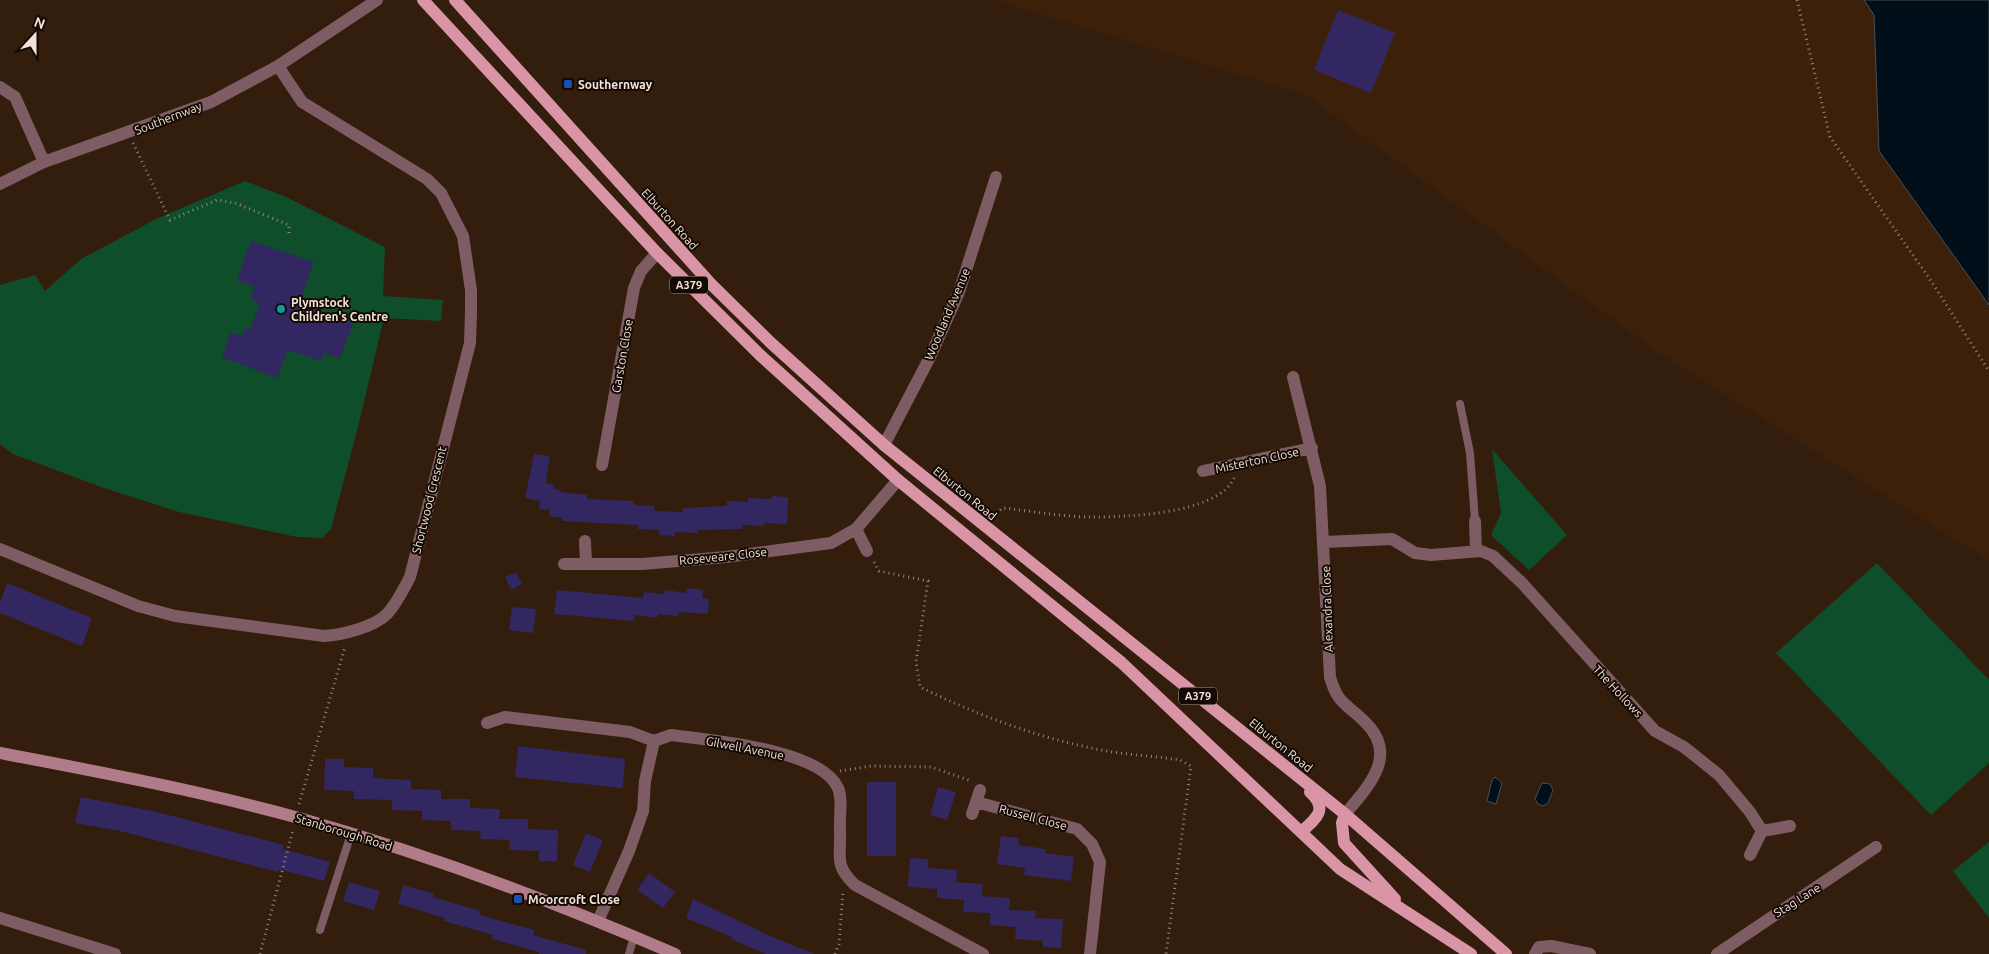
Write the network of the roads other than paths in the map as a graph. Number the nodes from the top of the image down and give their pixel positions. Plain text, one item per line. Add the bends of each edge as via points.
1 (378, 0) edge
2 (423, 0) edge
3 (456, 0) edge
4 (278, 66) junction
5 (0, 87) edge
6 (44, 162) junction
7 (996, 177) dead end
8 (0, 184) edge
9 (656, 253) junction
10 (1293, 378) dead end
11 (1460, 404) dead end
12 (884, 446) junction
13 (1312, 448) junction
14 (602, 465) dead end
15 (1203, 471) dead end
16 (898, 480) junction
17 (1475, 521) joint
18 (856, 529) junction
19 (585, 541) dead end
20 (1324, 542) junction
21 (0, 549) edge
22 (867, 551) road end
23 (1476, 551) junction
24 (564, 564) dead end
25 (586, 564) junction
26 (487, 723) dead end
27 (654, 742) junction
28 (0, 753) edge
29 (1270, 754) junction
30 (976, 802) road end
31 (1346, 814) junction
32 (1790, 826) dead end
33 (1762, 831) junction
34 (1301, 832) junction
35 (351, 834) junction
36 (1876, 846) dead end
37 (1750, 855) dead end
38 (1409, 914) junction
39 (0, 918) edge
40 (598, 921) junction
41 (320, 930) dead end
42 (634, 936) junction
43 (115, 954) edge
44 (629, 954) edge
45 (675, 954) edge
46 (983, 954) edge
47 (1090, 954) edge
48 (1470, 954) edge
49 (1506, 954) edge
50 (1534, 954) edge
51 (1590, 954) edge
52 (1717, 954) edge

1 - 4 street, Southernway
2 - 9 main road, A379
3 - 12 main road, Elburton Road / A379 via 704,277
4 - 6 street, Southernway via 211,102
4 - 21 street, Shortwood Crescent via 302,102 427,179 441,193 463,236 471,290 470,343 410,577 399,598 386,615 343,635 324,636 175,616 138,606
5 - 6 street via 15,97
6 - 8 street, Southernway
7 - 12 street, Woodland Avenue via 959,292
9 - 14 street, Garston Close via 641,271 634,288
9 - 16 main road, A379 via 760,355
10 - 13 street, Alexandra Close
11 - 17 lane via 1470,453
12 - 29 main road, Elburton Road / A379
13 - 15 street, Misterton Close
13 - 20 street, Alexandra Close via 1320,486
16 - 18 street, Roseveare Close
16 - 34 main road, A379 via 1122,663
17 - 23 street
18 - 22 street
18 - 25 street, Roseveare Close via 831,543 802,548 642,564
19 - 25 street
20 - 23 street, The Hollows via 1376,538 1392,539 1415,553 1431,555
20 - 31 street, Alexandra Close via 1330,677 1334,692 1345,707 1376,734 1381,758 1378,771
23 - 33 street, The Hollows via 1493,556 1507,567 1655,731 1684,747 1719,776
24 - 25 street, Roseveare Close
26 - 27 street via 504,718 630,732
27 - 40 street via 643,811
27 - 46 street, Gilwell Avenue via 671,735 779,752 828,775 838,789 842,873 855,885
28 - 35 street, Stanborough Road via 204,794
29 - 31 main road, Elburton Road / A379
29 - 34 main road, A379 via 1284,771 1318,799 1318,815
30 - 47 street, Russell Close via 1077,829 1092,844 1100,862
31 - 38 main road, A379 via 1342,823 1344,843
31 - 49 main road, Elburton Road / A379
32 - 33 street
33 - 37 street
34 - 38 main road, A379 via 1340,869
35 - 40 street, Stanborough Road via 406,850
35 - 41 lane
36 - 52 street, Stag Lane
38 - 48 main road, A379
39 - 43 street
40 - 42 street, Stanborough Road
42 - 44 lane
42 - 45 street, Stanborough Road
50 - 51 street via 1539,947 1552,946

